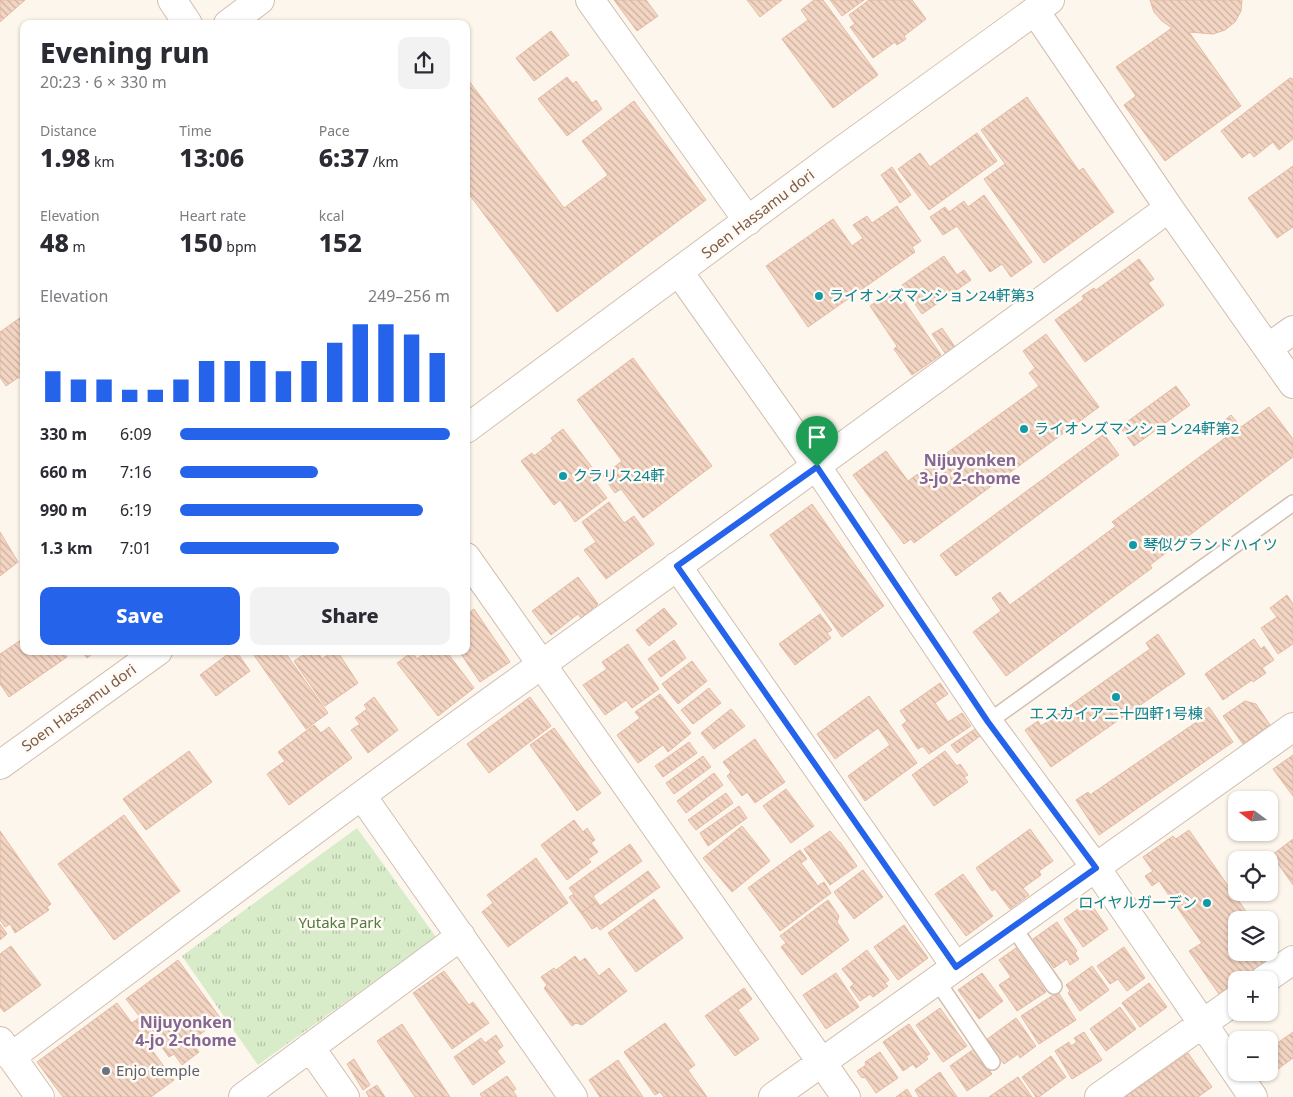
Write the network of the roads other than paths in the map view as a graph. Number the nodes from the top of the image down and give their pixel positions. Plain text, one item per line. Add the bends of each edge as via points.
1 (172, 0) edge
2 (260, 0) edge
3 (590, 0) edge
4 (1042, 6) edge
5 (185, 20) edge
6 (233, 20) edge
7 (1169, 208) junction
8 (748, 221) junction
9 (679, 272) junction
10 (1293, 330) edge
11 (1268, 348) junction
12 (1293, 384) edge
13 (470, 418) edge
14 (817, 467) junction
15 (1293, 503) edge
16 (470, 563) edge
17 (677, 566) junction
18 (152, 655) edge
19 (542, 664) junction
20 (988, 722) junction
21 (1293, 727) edge
22 (0, 765) edge
23 (362, 796) junction
24 (1096, 868) junction
25 (1012, 927) junction
26 (461, 936) junction
27 (1293, 960) edge
28 (1277, 971) edge
29 (947, 974) junction
30 (1054, 986) dead end
31 (1228, 1006) edge
32 (1203, 1024) junction
33 (310, 1048) junction
34 (6, 1049) edge
35 (1228, 1060) edge
36 (992, 1062) dead end
37 (822, 1063) junction
38 (1242, 1081) edge
39 (40, 1097) edge
40 (242, 1097) edge
41 (345, 1097) edge
42 (574, 1097) edge
43 (773, 1097) edge
44 (846, 1097) edge
45 (1099, 1097) edge
46 (1253, 1097) edge

1 - 5 street
2 - 6 street
3 - 8 street
4 - 7 street
4 - 8 street, Soen Hassamu dori
7 - 11 street
7 - 14 street
8 - 9 street, Soen Hassamu dori
9 - 13 street, Soen Hassamu dori
9 - 14 street
10 - 11 street
11 - 12 street
14 - 17 street
14 - 20 street
15 - 20 lane
16 - 19 street
17 - 19 street
17 - 29 street
18 - 22 street, Soen Hassamu dori
19 - 23 street
19 - 37 street
20 - 24 street
21 - 24 street
23 - 26 street
23 - 34 street
24 - 25 street
24 - 32 street
25 - 29 street
25 - 30 lane
26 - 33 street
26 - 42 street
27 - 28 street
29 - 36 lane
29 - 37 street
31 - 32 street
32 - 35 street
32 - 45 street
33 - 40 street
33 - 41 street
34 - 39 street
37 - 43 street
37 - 44 street
38 - 46 street

